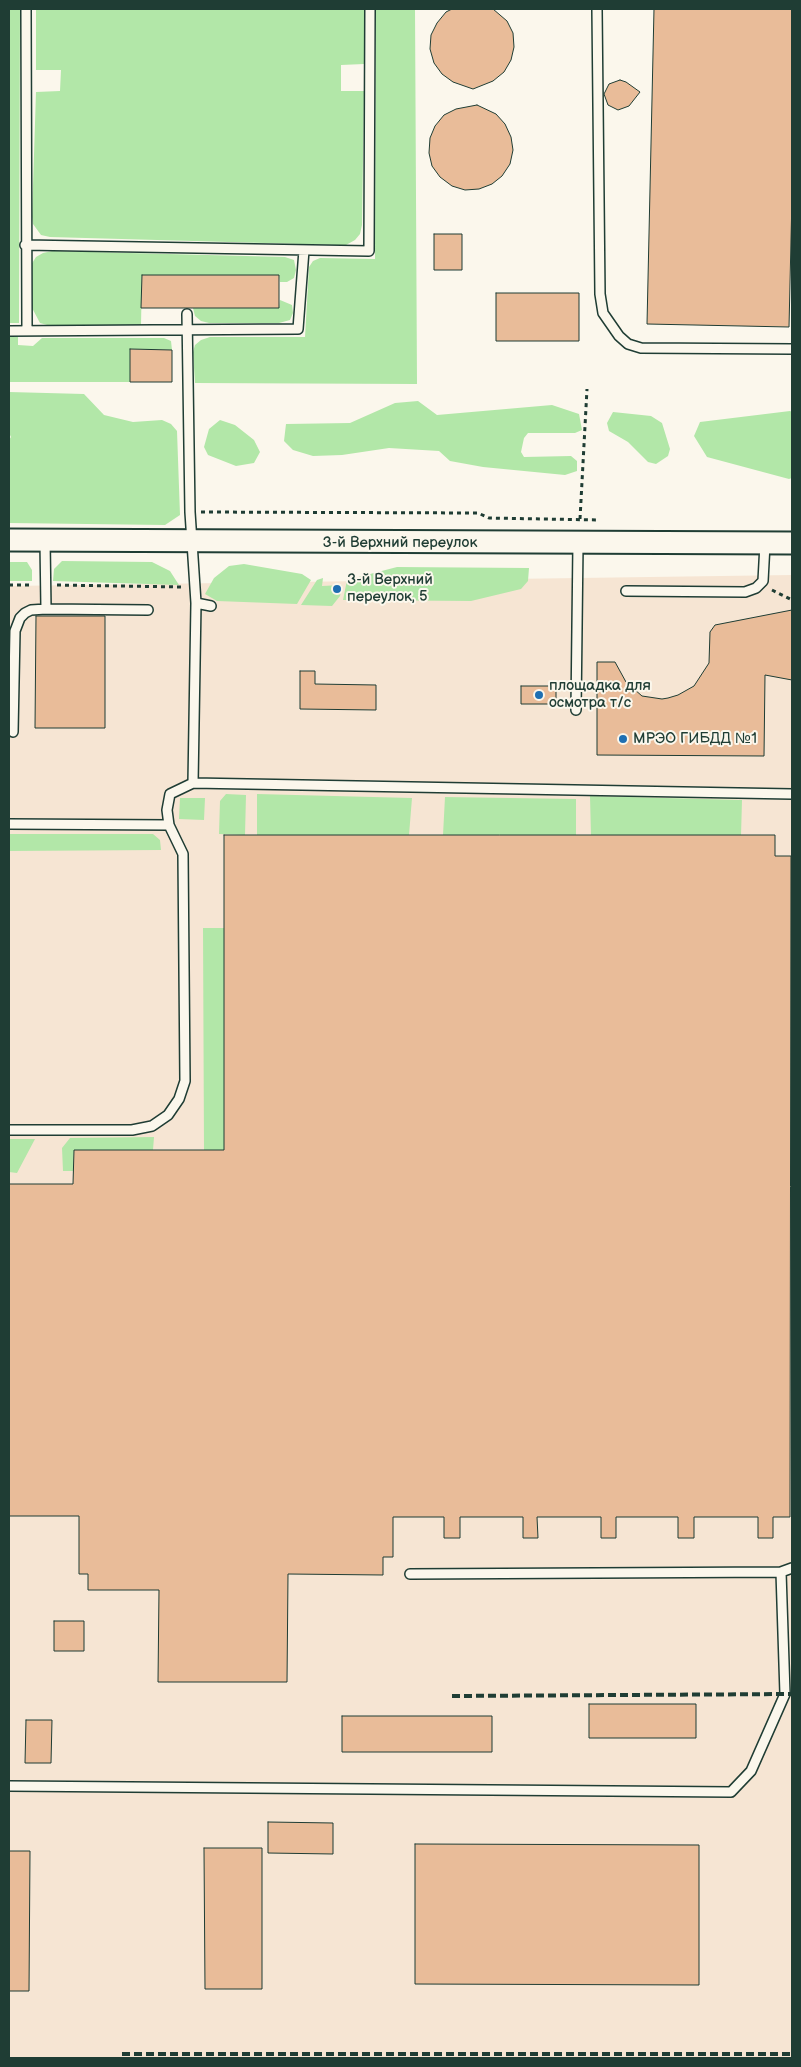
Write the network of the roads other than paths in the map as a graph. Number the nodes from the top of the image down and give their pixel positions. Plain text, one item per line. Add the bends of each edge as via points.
1 (26, 9) edge
2 (370, 9) edge
3 (597, 9) edge
4 (25, 245) junction
5 (304, 250) junction
6 (187, 314) dead end
7 (187, 329) junction
8 (9, 331) edge
9 (27, 331) junction
10 (792, 349) edge
11 (9, 540) edge
12 (45, 540) junction
13 (191, 542) junction
14 (765, 543) junction
15 (792, 543) edge
16 (578, 544) junction
17 (626, 591) dead end
18 (196, 603) junction
19 (211, 606) dead end
20 (46, 609) junction
21 (148, 610) dead end
22 (576, 710) dead end
23 (13, 732) dead end
24 (193, 783) junction
25 (792, 794) edge
26 (9, 824) edge
27 (169, 825) junction
28 (9, 1130) edge
29 (792, 1568) edge
30 (781, 1572) junction
31 (410, 1574) dead end
32 (9, 1786) edge

1 - 4 lane
2 - 5 lane via 369,252
3 - 10 lane via 600,294 603,313 619,336 628,344 641,348
4 - 5 lane
4 - 9 lane
5 - 7 lane via 298,329
6 - 7 lane
7 - 9 lane
7 - 13 lane
8 - 9 lane
11 - 12 street, 3-й Верхний переулок
12 - 13 street, 3-й Верхний переулок
12 - 20 lane
13 - 16 street, 3-й Верхний переулок
13 - 18 lane
14 - 15 street, 3-й Верхний переулок
14 - 16 street, 3-й Верхний переулок
14 - 17 lane via 764,581 745,592
16 - 22 lane
18 - 19 lane
18 - 24 lane
20 - 21 lane
20 - 23 lane via 25,613 15,631
24 - 25 lane
24 - 27 lane via 170,794
26 - 27 lane
27 - 28 lane via 183,854 184,1081 179,1099 168,1115 152,1126 132,1130
29 - 30 lane
30 - 31 lane
30 - 32 lane via 785,1694 751,1771 731,1792

